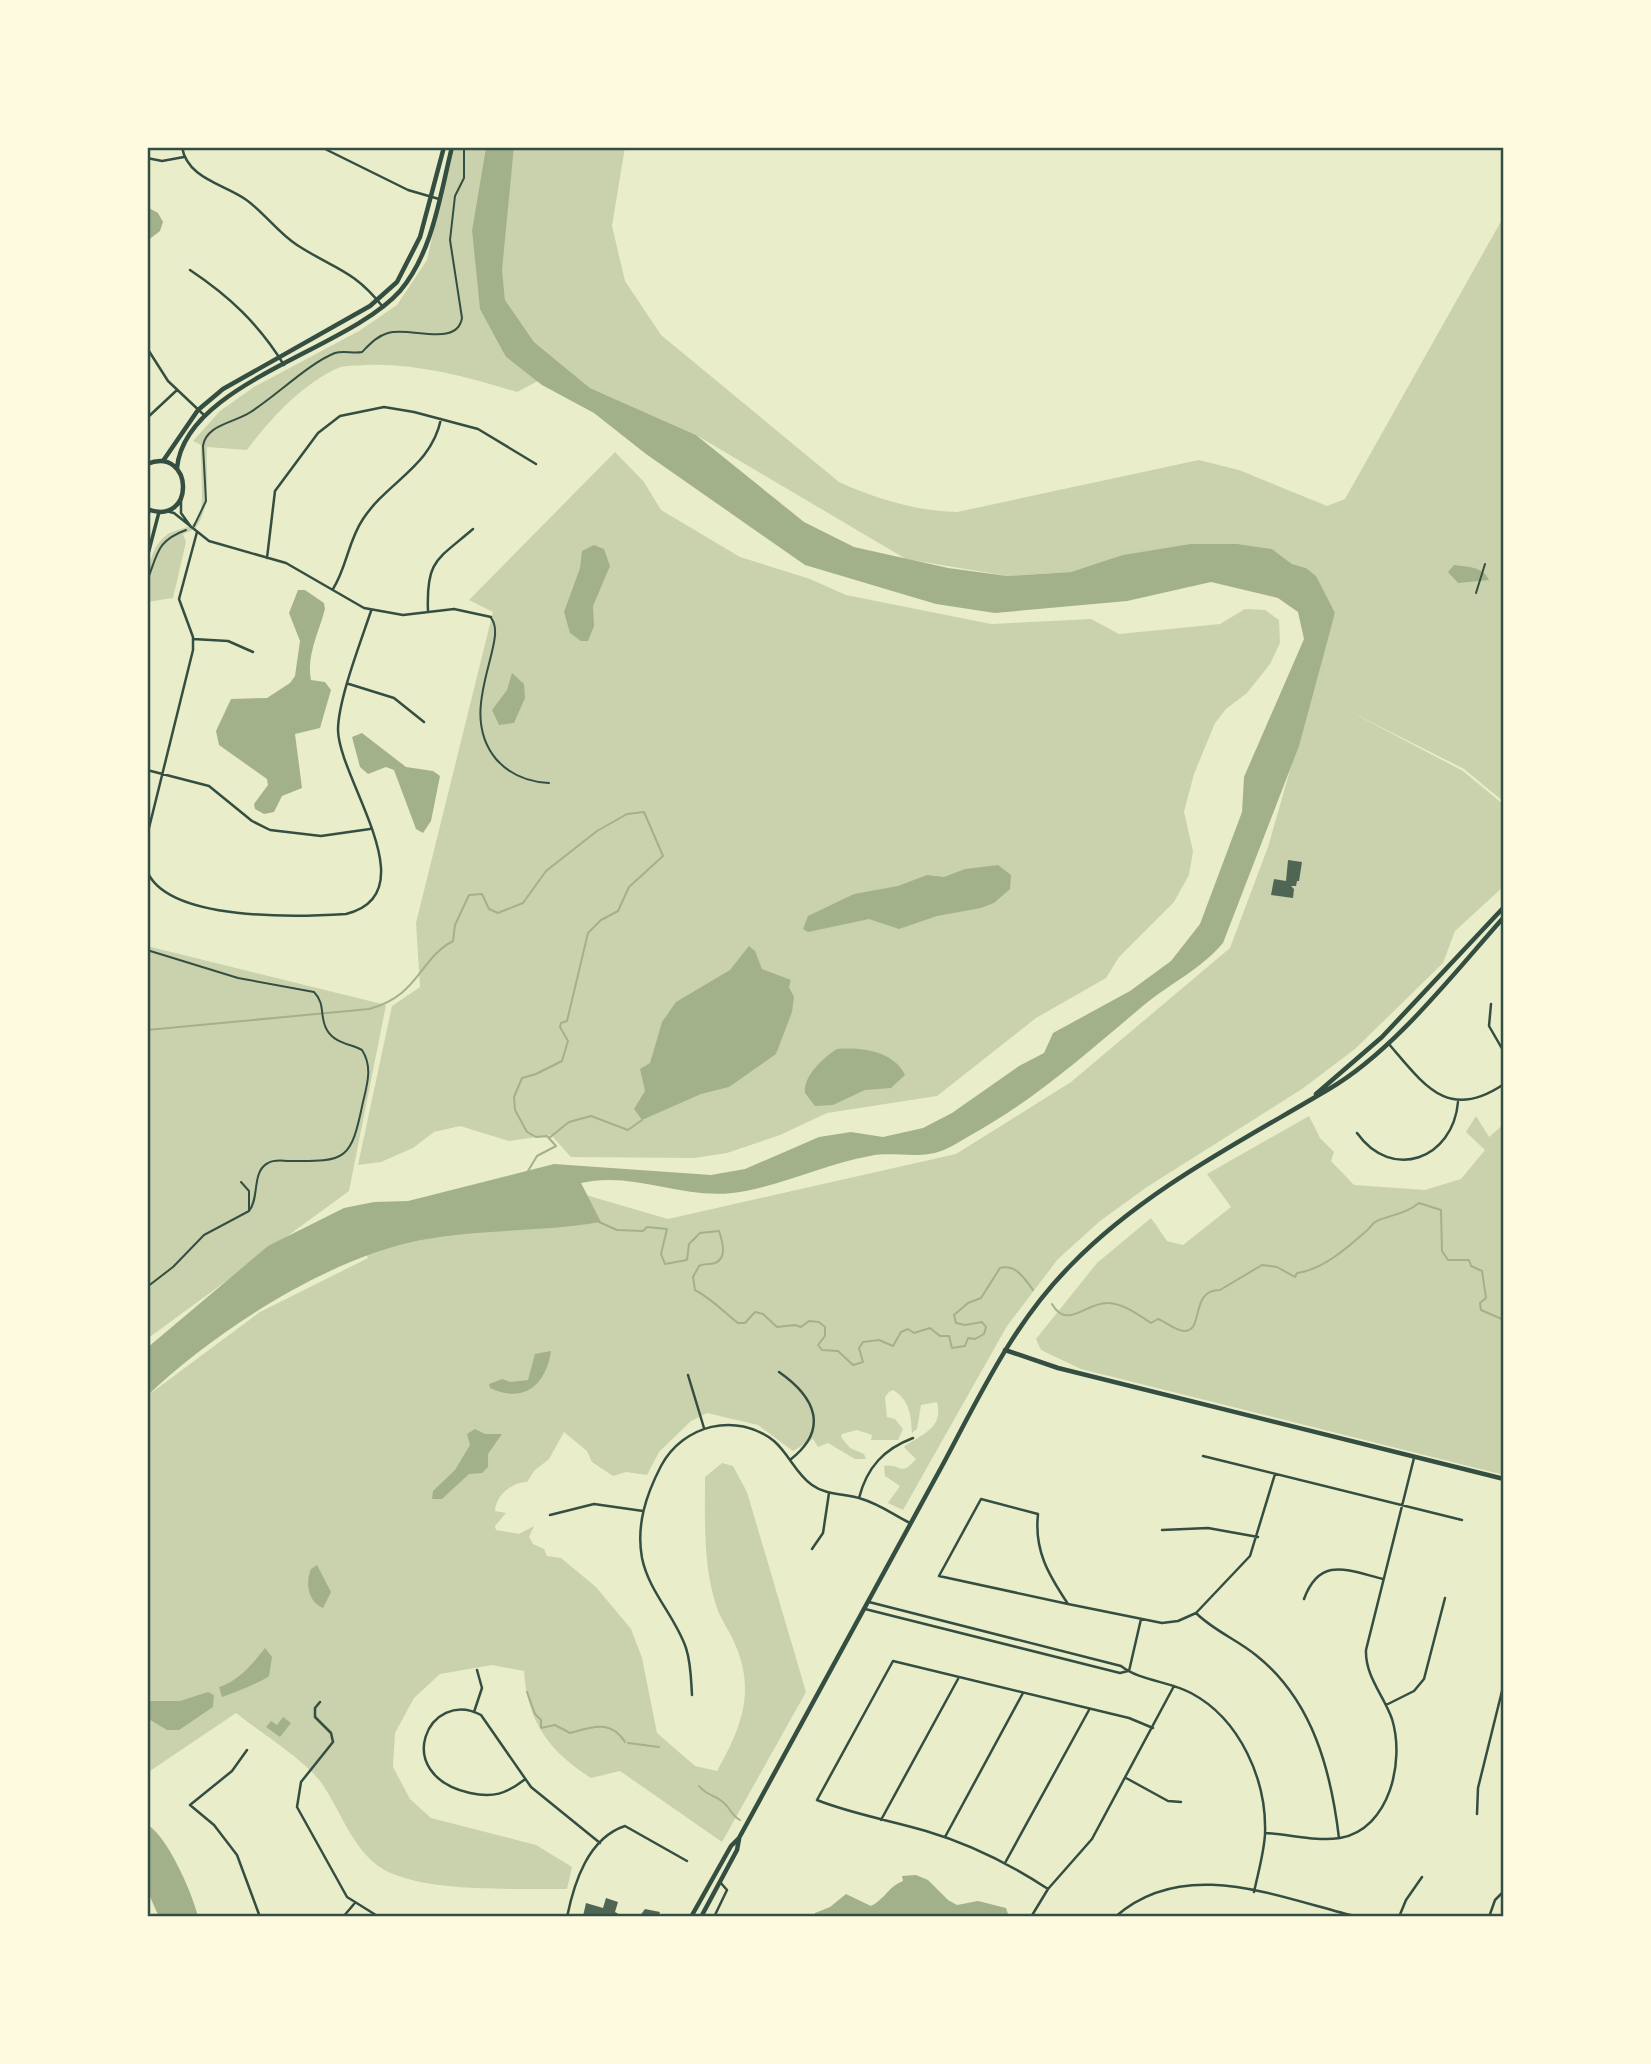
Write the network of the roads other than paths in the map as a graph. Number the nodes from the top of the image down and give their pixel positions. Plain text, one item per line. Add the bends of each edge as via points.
1 (182, 147) edge
2 (321, 147) edge
3 (444, 147) edge
4 (452, 147) edge
5 (184, 157) junction
6 (147, 158) edge
7 (430, 197) junction
8 (439, 199) junction
9 (190, 270) dead end
10 (378, 300) junction
11 (383, 307) junction
12 (147, 348) edge
13 (279, 357) junction
14 (284, 365) junction
15 (177, 390) junction
16 (198, 410) junction
17 (205, 416) junction
18 (147, 418) edge
19 (442, 419) junction
20 (163, 461) junction
21 (147, 464) edge
22 (536, 464) dead end
23 (177, 468) junction
24 (181, 499) junction
25 (148, 509) edge
26 (162, 512) junction
27 (147, 524) edge
28 (191, 527) junction
29 (473, 529) dead end
30 (197, 532) junction
31 (147, 558) edge
32 (267, 558) junction
33 (1485, 564) dead end
34 (332, 590) junction
35 (1476, 593) dead end
36 (371, 611) junction
37 (428, 611) junction
38 (491, 617) joint
39 (193, 639) junction
40 (253, 652) dead end
41 (349, 684) junction
42 (425, 722) dead end
43 (147, 770) edge
44 (163, 774) junction
45 (549, 783) dead end
46 (370, 830) junction
47 (147, 836) edge
48 (147, 871) edge
49 (1504, 906) edge
50 (1504, 917) edge
51 (1491, 1004) dead end
52 (1382, 1037) junction
53 (1388, 1042) junction
54 (1504, 1052) edge
55 (1504, 1084) edge
56 (1313, 1097) junction
57 (1458, 1102) junction
58 (1357, 1133) dead end
59 (1005, 1350) junction
60 (779, 1372) dead end
61 (688, 1375) dead end
62 (704, 1428) junction
63 (913, 1438) dead end
64 (1203, 1456) dead end
65 (1414, 1458) junction
66 (790, 1460) junction
67 (1275, 1474) junction
68 (1504, 1479) edge
69 (829, 1493) junction
70 (859, 1498) junction
71 (1401, 1505) junction
72 (643, 1511) junction
73 (550, 1515) dead end
74 (1462, 1520) dead end
75 (909, 1523) junction
76 (1162, 1530) dead end
77 (1258, 1537) junction
78 (813, 1549) dead end
79 (1383, 1579) junction
80 (1445, 1598) dead end
81 (1304, 1599) dead end
82 (869, 1602) junction
83 (1068, 1604) junction
84 (865, 1609) junction
85 (1196, 1613) junction
86 (1141, 1619) junction
87 (477, 1670) dead end
88 (1128, 1671) junction
89 (959, 1677) junction
90 (1504, 1683) edge
91 (1174, 1685) junction
92 (1023, 1693) junction
93 (692, 1695) dead end
94 (320, 1702) dead end
95 (1386, 1705) junction
96 (1090, 1709) junction
97 (474, 1712) junction
98 (1153, 1728) junction
99 (247, 1750) dead end
100 (1126, 1778) junction
101 (524, 1780) junction
102 (1181, 1802) dead end
103 (1477, 1814) dead end
104 (881, 1820) junction
105 (1265, 1833) junction
106 (945, 1837) junction
107 (739, 1838) junction
108 (1339, 1838) junction
109 (600, 1843) junction
110 (687, 1861) dead end
111 (1005, 1863) junction
112 (1422, 1877) dead end
113 (720, 1882) junction
114 (1048, 1889) junction
115 (1504, 1891) edge
116 (1254, 1892) junction
117 (354, 1904) junction
118 (260, 1917) edge
119 (343, 1917) edge
120 (379, 1917) edge
121 (435, 1917) edge
122 (448, 1917) edge
123 (567, 1917) edge
124 (691, 1917) edge
125 (701, 1917) edge
126 (714, 1917) edge
127 (1031, 1917) edge
128 (1115, 1917) edge
129 (1358, 1917) edge
130 (1399, 1917) edge
131 (1489, 1917) edge

1 - 5 street
2 - 7 street
3 - 7 main road
4 - 8 main road
5 - 6 street
5 - 10 street via 198,174 243,198 299,246 355,276
7 - 8 street
7 - 10 main road via 410,261
8 - 11 main road via 421,258
9 - 13 street via 233,300
10 - 11 street
10 - 13 main road
11 - 14 main road
12 - 15 street
13 - 14 street
13 - 16 main road via 223,388
14 - 17 main road via 225,398
15 - 16 street
15 - 18 street
16 - 17 street
16 - 20 main road
17 - 23 main road via 186,443
19 - 22 street via 478,429
19 - 32 street via 384,407 340,416 327,424 275,491
19 - 34 street via 430,452 361,522
20 - 21 main road
20 - 23 main road
23 - 24 main road via 184,481
24 - 26 main road
24 - 28 street via 181,513
25 - 26 main road
25 - 27 street
26 - 28 street via 174,513
26 - 31 street
28 - 30 street
29 - 37 street via 432,566 426,582
30 - 32 street via 221,546
30 - 39 street via 179,599
32 - 34 street via 296,568
33 - 35 lane
34 - 36 street
36 - 37 street via 403,615
36 - 41 street
37 - 38 street via 454,609
38 - 45 lane via 497,634 481,691 483,736 507,770
39 - 40 street via 228,641
39 - 44 street
41 - 42 street via 394,698
41 - 46 street via 338,721 339,740
43 - 44 street
44 - 46 street via 215,789 252,821 270,830 321,836
44 - 47 street
46 - 48 street via 382,861 382,879 372,900 352,913 260,917 165,893
49 - 52 main road
50 - 53 main road
51 - 54 street via 1489,1026
52 - 53 lane
52 - 56 main road
53 - 56 main road
53 - 57 street via 1434,1090
55 - 57 street via 1480,1099
56 - 59 main road via 1116,1223 1050,1288
57 - 58 street via 1450,1135 1420,1157 1381,1155
59 - 65 main road via 1058,1368
59 - 75 main road
60 - 66 street via 804,1392 814,1416 808,1441
61 - 62 street
62 - 66 street via 730,1425 755,1430
62 - 72 street via 666,1457
63 - 70 street via 891,1447 877,1460
64 - 67 street
65 - 68 main road
65 - 71 street
66 - 69 street via 813,1486
67 - 71 street
67 - 77 street
69 - 70 street
69 - 78 street via 823,1533
70 - 75 street
71 - 74 street
71 - 79 street
72 - 73 street via 594,1504
72 - 93 street via 643,1563 687,1649
75 - 82 main road
76 - 77 street via 1208,1528
77 - 85 street via 1244,1566
79 - 81 street via 1331,1569 1314,1578
79 - 95 street via 1365,1654
80 - 95 street via 1424,1679 1416,1689
82 - 84 main road
82 - 88 street
83 - 83 street via 1041,1559 1038,1514 981,1499 939,1576
83 - 86 street
84 - 88 street via 1120,1673
84 - 107 main road
85 - 86 street via 1170,1623
85 - 108 street via 1267,1665 1303,1713 1326,1764
86 - 88 street
87 - 97 street via 482,1682
88 - 91 street
89 - 92 street
89 - 104 street
89 - 104 street via 893,1661 817,1800
90 - 103 street via 1478,1788
91 - 98 street
91 - 105 street via 1212,1709 1244,1747 1263,1800
92 - 96 street
92 - 106 street
94 - 117 street via 315,1717 331,1732 333,1742 301,1782 297,1807
95 - 108 street via 1397,1750 1390,1791 1368,1823
96 - 98 street
96 - 111 street
97 - 101 street via 488,1722
97 - 101 street via 447,1712 429,1727 424,1750 432,1774 450,1788 486,1796 506,1793
98 - 100 street
99 - 118 street via 232,1771 190,1805 214,1825 237,1855
100 - 102 street via 1168,1801
100 - 114 street via 1086,1849
101 - 109 street
104 - 106 street
105 - 108 street
105 - 116 street
106 - 111 street
107 - 113 main road
107 - 124 main road
109 - 110 street via 625,1826
109 - 123 street via 578,1877
111 - 114 street
112 - 130 street
113 - 125 main road
113 - 126 street via 727,1890
114 - 127 street
115 - 131 street
116 - 128 street via 1217,1883 1181,1885 1144,1897
116 - 129 street
117 - 119 street
117 - 120 street
121 - 122 street

